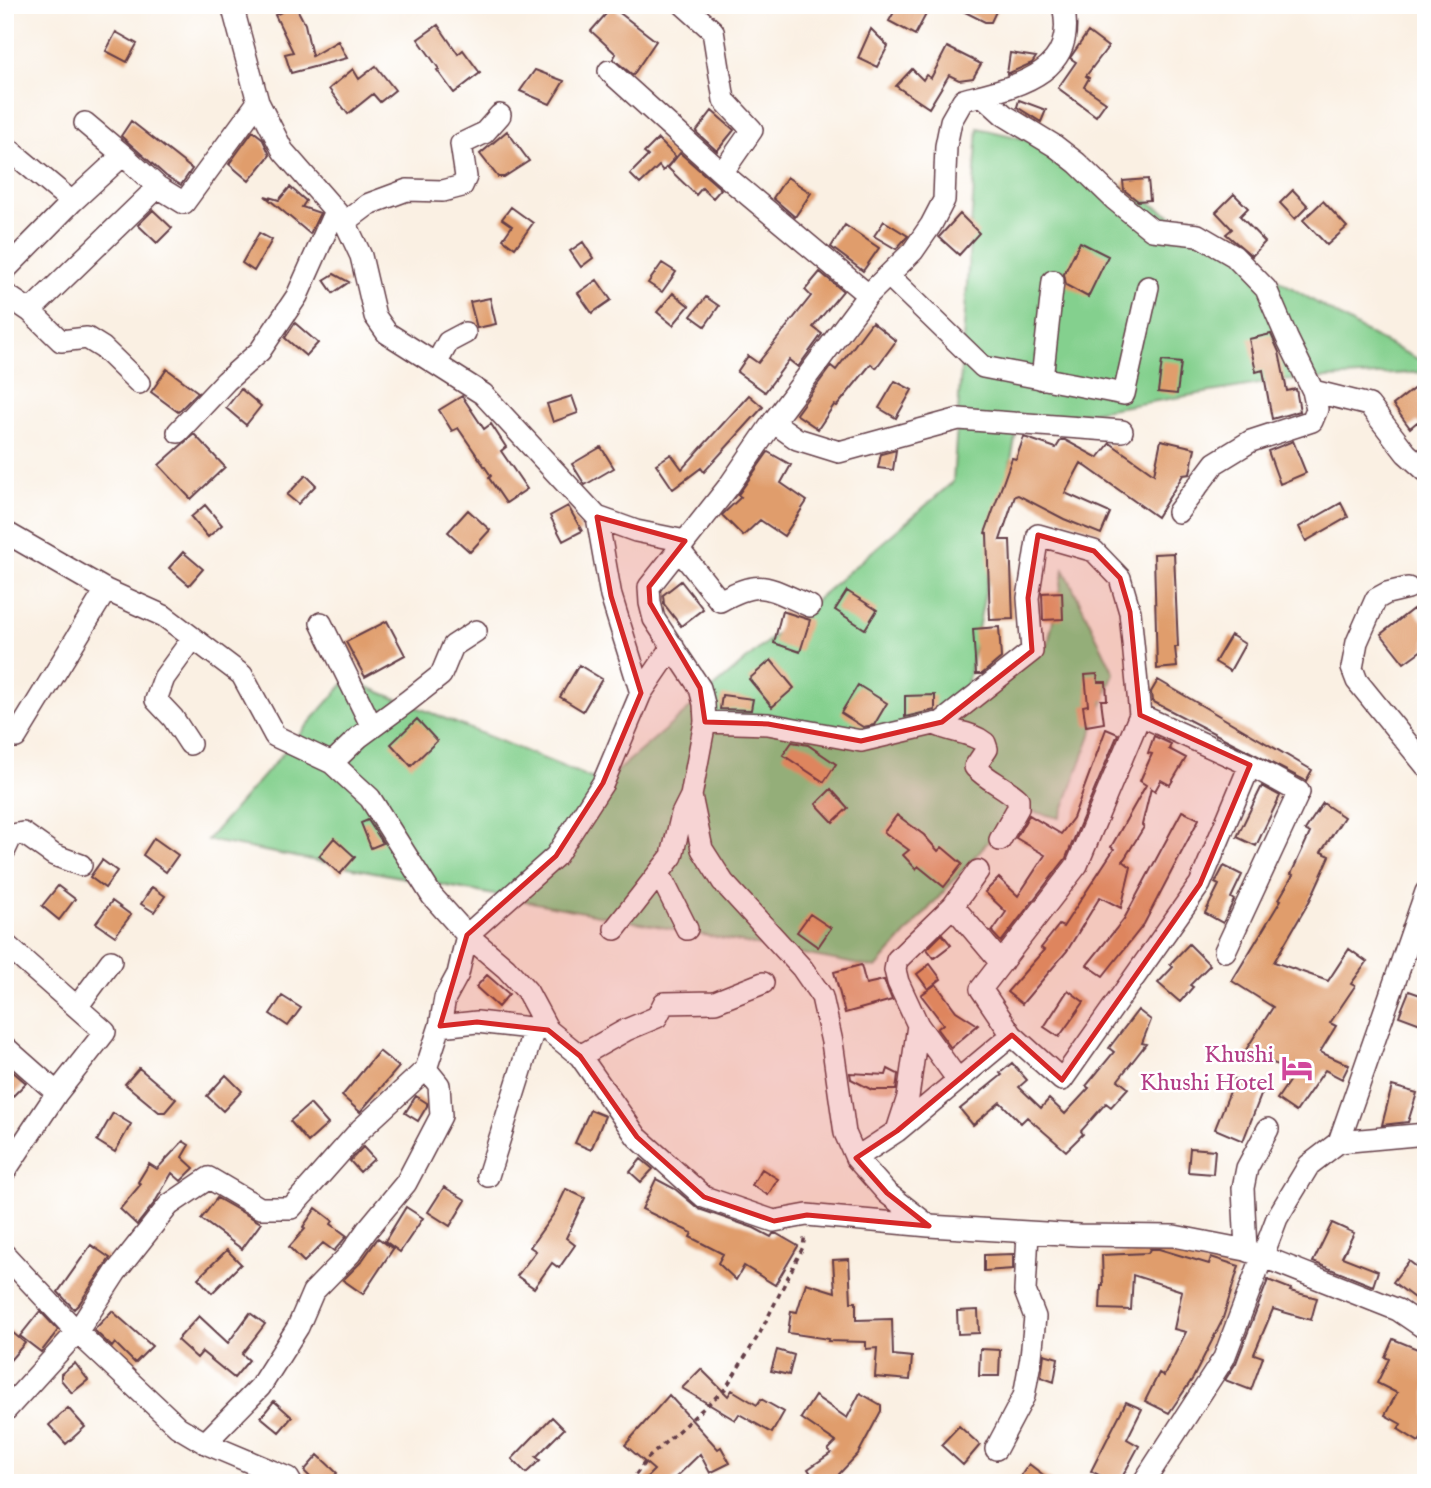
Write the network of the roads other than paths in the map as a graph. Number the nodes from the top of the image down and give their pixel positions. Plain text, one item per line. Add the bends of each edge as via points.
1 (232, 5) edge
2 (684, 5) edge
3 (1063, 5) edge
4 (610, 71) dead end
5 (982, 95) junction
6 (258, 102) junction
7 (500, 114) dead end
8 (85, 123) dead end
9 (5, 146) edge
10 (123, 155) junction
11 (722, 173) junction
12 (158, 187) junction
13 (72, 202) junction
14 (340, 217) junction
15 (5, 270) edge
16 (889, 276) junction
17 (1053, 281) dead end
18 (1148, 287) dead end
19 (5, 294) edge
20 (868, 295) junction
21 (30, 311) junction
22 (466, 332) dead end
23 (436, 364) junction
24 (1042, 379) junction
25 (139, 383) dead end
26 (1313, 391) junction
27 (1124, 394) junction
28 (773, 422) junction
29 (178, 432) dead end
30 (1426, 471) edge
31 (1178, 512) dead end
32 (597, 517) junction
33 (5, 532) edge
34 (683, 546) junction
35 (1408, 588) dead end
36 (106, 590) junction
37 (810, 606) dead end
38 (321, 623) dead end
39 (476, 631) dead end
40 (194, 638) junction
41 (673, 646) junction
42 (640, 693) junction
43 (1140, 715) junction
44 (705, 722) junction
45 (935, 724) junction
46 (372, 727) junction
47 (5, 735) edge
48 (190, 744) dead end
49 (332, 762) junction
50 (1250, 765) junction
51 (1426, 766) edge
52 (691, 796) junction
53 (1000, 840) dead end
54 (5, 850) edge
55 (81, 865) dead end
56 (978, 871) dead end
57 (659, 873) junction
58 (1426, 892) edge
59 (953, 906) junction
60 (615, 929) dead end
61 (687, 929) dead end
62 (467, 935) junction
63 (5, 944) edge
64 (1225, 951) dead end
65 (111, 961) dead end
66 (1003, 961) junction
67 (763, 983) dead end
68 (77, 1007) junction
69 (918, 1025) junction
70 (440, 1026) junction
71 (541, 1030) junction
72 (1012, 1035) junction
73 (5, 1047) edge
74 (580, 1056) junction
75 (426, 1069) junction
76 (958, 1080) junction
77 (57, 1093) junction
78 (1268, 1129) dead end
79 (897, 1131) junction
80 (1426, 1134) edge
81 (1339, 1142) junction
82 (856, 1158) junction
83 (5, 1171) edge
84 (488, 1177) dead end
85 (929, 1226) junction
86 (1028, 1233) junction
87 (1255, 1254) junction
88 (5, 1255) edge
89 (1426, 1329) edge
90 (77, 1332) junction
91 (1204, 1391) junction
92 (5, 1412) edge
93 (205, 1443) junction
94 (996, 1449) dead end
95 (291, 1483) edge
96 (1143, 1483) edge
97 (1160, 1483) edge

1 - 6 street
2 - 11 street via 713,32 724,100 752,130
3 - 5 street via 1065,41 1056,61 1029,80
4 - 11 street
5 - 16 street via 963,100 951,121 944,200 913,251
5 - 26 street via 1004,116 1077,163 1152,230 1198,235 1234,256 1266,289
6 - 12 street via 184,203
6 - 14 street via 283,151
7 - 14 street via 484,133 461,144 463,186 443,191 407,190
8 - 10 street
9 - 13 street
10 - 12 street
10 - 13 street
11 - 20 street
12 - 21 street
13 - 15 street
14 - 23 street via 361,256 375,316 387,333
14 - 29 street via 297,296 260,351
16 - 20 street
16 - 24 street via 983,367
17 - 24 street
18 - 27 street
19 - 21 street
20 - 28 street
21 - 25 street via 61,341 87,338 103,348
22 - 23 street via 448,342
23 - 32 street via 483,394
24 - 27 street
26 - 30 street via 1369,405
26 - 31 street via 1317,409 1312,421 1251,441 1215,463
27 - 28 street via 1126,435 959,419 839,452 797,439
28 - 34 street
32 - 34 street
32 - 42 street via 611,596
33 - 36 street
34 - 37 street via 720,601 760,585
34 - 41 street via 649,587 654,619
35 - 51 street via 1376,599 1357,642 1352,668 1357,681
36 - 40 street via 164,616
36 - 47 street via 16,737
38 - 46 street
39 - 46 street via 453,646 441,675
40 - 48 street via 164,678 156,700
40 - 49 street via 242,675 275,736
41 - 42 street
41 - 44 street via 700,688
42 - 62 street via 603,783 556,856
43 - 45 street via 1129,612 1120,578 1094,551 1038,535 1028,598 1032,651
43 - 50 street
43 - 66 street via 1077,865
44 - 45 street via 768,724 861,741
44 - 52 street
45 - 53 street via 969,733 985,743 987,749 975,767 1018,799 1018,808
46 - 49 street
49 - 62 street via 370,798 432,896
50 - 64 street via 1299,792
50 - 72 street via 1200,884 1062,1080
52 - 57 street via 672,856
52 - 82 street via 702,849 723,883 802,968 822,997 845,1133
54 - 55 street via 12,835 23,832 54,855
56 - 59 street
57 - 60 street
57 - 61 street
58 - 81 street
59 - 66 street
59 - 69 street via 897,960 898,982
62 - 70 street via 458,974 444,998
62 - 71 street via 527,991
63 - 68 street
65 - 68 street
66 - 72 street via 981,989
67 - 74 street via 715,1002 664,1003 657,1017
68 - 77 street via 105,1032
69 - 76 street
69 - 79 street via 908,1097
70 - 71 street via 477,1022
70 - 75 street
71 - 74 street
71 - 84 street
72 - 76 street
73 - 77 street
74 - 85 street via 636,1137 704,1197 774,1221 807,1215
75 - 90 street via 361,1129 291,1208 260,1208 209,1178 169,1205 116,1272
75 - 93 street via 439,1085 441,1116 406,1183 313,1292 298,1327 260,1387
76 - 79 street
77 - 83 street
78 - 87 street via 1247,1168 1243,1188
79 - 82 street
80 - 81 street
81 - 87 street via 1309,1165
82 - 85 street via 887,1194
85 - 86 street
86 - 87 street via 1174,1236
86 - 94 street via 1026,1291 1035,1317 1031,1357 1024,1396
87 - 89 street via 1398,1310
87 - 91 street via 1224,1358
88 - 90 street
90 - 92 street
90 - 93 street via 178,1426
91 - 96 street
91 - 97 street via 1207,1411
93 - 95 street

